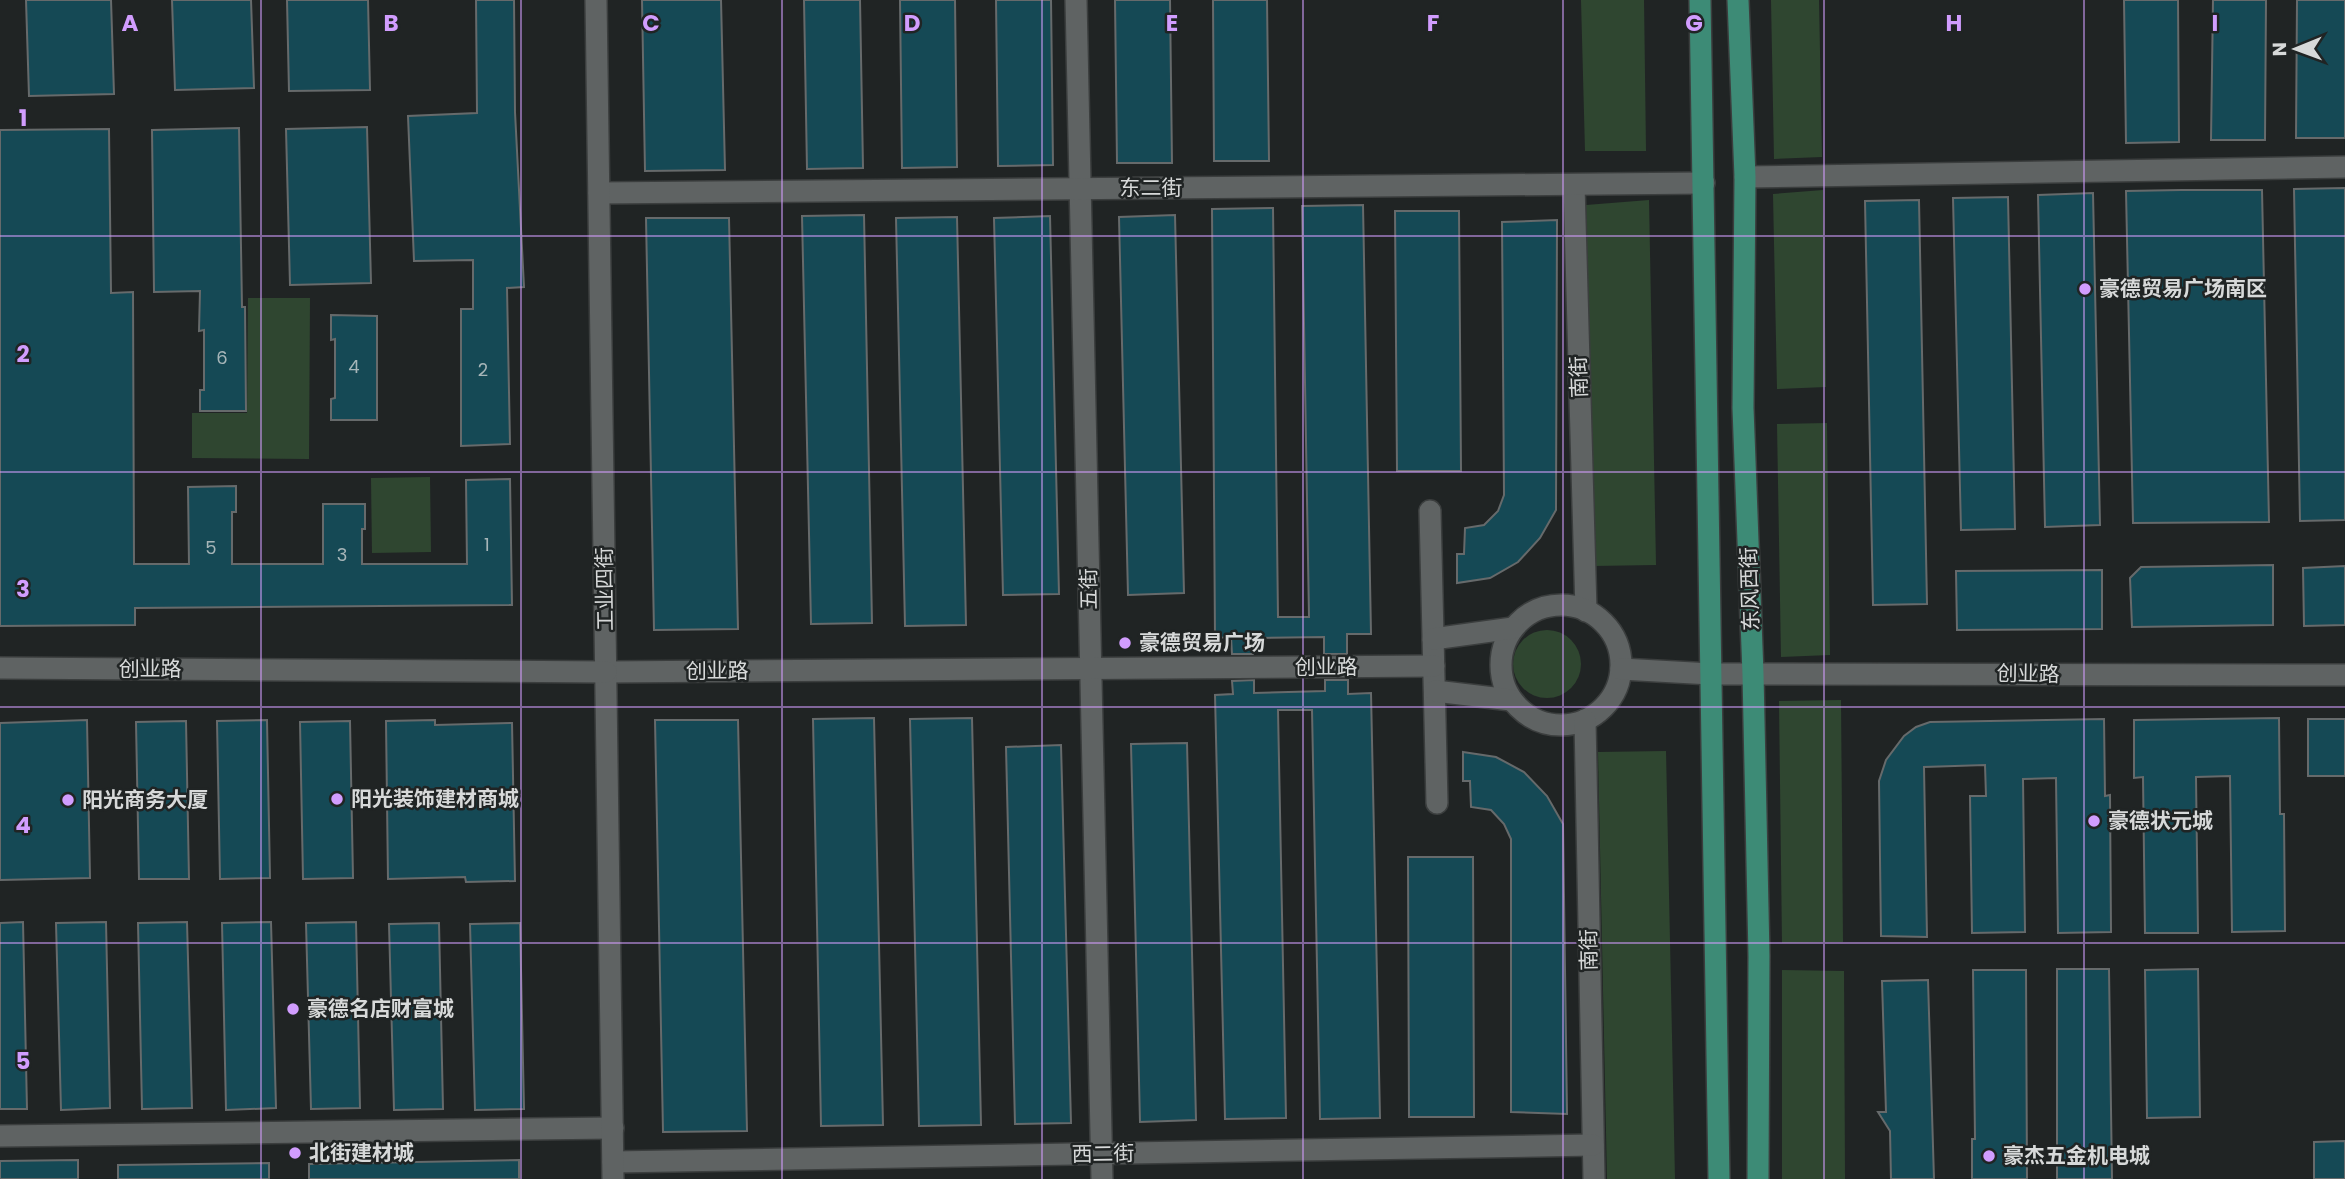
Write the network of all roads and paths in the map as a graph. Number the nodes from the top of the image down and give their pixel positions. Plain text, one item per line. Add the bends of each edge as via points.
1 (596, 0) edge
2 (1076, 0) edge
3 (1700, 0) edge
4 (1738, 0) edge
5 (2345, 167) edge
6 (1745, 177) junction
7 (1704, 183) junction
8 (1574, 185) junction
9 (1080, 189) junction
10 (598, 193) junction
11 (1430, 510) dead end
12 (1586, 611) junction
13 (1513, 628) junction
14 (1433, 639) junction
15 (1434, 666) junction
16 (0, 668) edge
17 (1090, 668) junction
18 (1621, 669) junction
19 (606, 671) junction
20 (1711, 674) junction
21 (1753, 674) junction
22 (2345, 675) edge
23 (1434, 691) junction
24 (1511, 700) junction
25 (1585, 720) junction
26 (1437, 803) dead end
27 (613, 1128) junction
28 (0, 1136) edge
29 (1593, 1145) junction
30 (1101, 1154) junction
31 (613, 1170) edge
32 (1102, 1179) edge
33 (1594, 1179) edge
34 (1719, 1179) edge
35 (1758, 1179) edge

1 - 10 street, 工业四街
2 - 9 street, 五街
3 - 7 main road, 东风西街
4 - 6 main road, 东风西街
5 - 6 street
6 - 21 main road, 东风西街 via 1743,408
7 - 8 street, 东二街
7 - 20 main road, 东风西街
8 - 9 street, 东二街
8 - 12 street, 南街
9 - 10 street, 东二街
9 - 17 street, 五街
10 - 19 street, 工业四街
11 - 14 street
12 - 13 street via 1555,605 1535,610
12 - 18 street via 1609,629 1619,648
13 - 14 street
13 - 24 street via 1500,660 1502,681
14 - 15 street
15 - 17 street, 创业路
15 - 23 street
16 - 19 street, 创业路
17 - 19 street, 创业路
17 - 30 street, 五街
18 - 20 street, 创业路
18 - 25 street via 1606,705
19 - 27 street, 工业四街
20 - 21 street, 创业路
20 - 34 main road, 东风西街
21 - 22 street, 创业路
21 - 35 main road, 东风西街
23 - 24 street
23 - 26 street
24 - 25 street via 1539,722 1557,726
25 - 29 street, 南街
27 - 28 street
27 - 31 street, 工业四街
29 - 30 street, 西二街
29 - 33 street, 南街
30 - 31 street, 西二街
30 - 32 street, 五街

